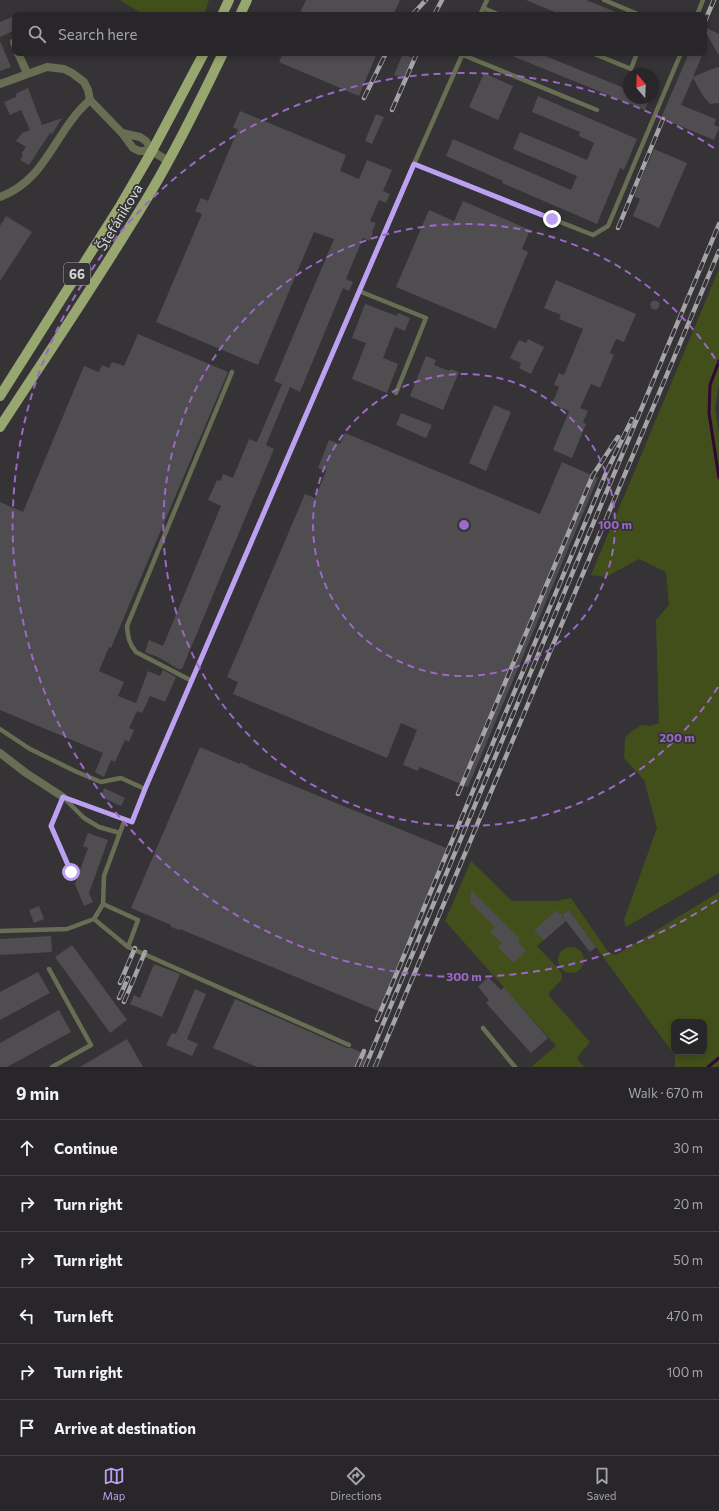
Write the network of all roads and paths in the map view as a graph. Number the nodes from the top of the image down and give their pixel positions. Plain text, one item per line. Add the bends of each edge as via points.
1 (229, 0) edge
2 (247, 0) edge
3 (487, 0) edge
4 (604, 0) edge
5 (703, 0) edge
6 (483, 8) junction
7 (223, 12) edge
8 (241, 12) edge
9 (481, 12) edge
10 (493, 12) edge
11 (633, 12) edge
12 (698, 12) edge
13 (19, 56) edge
14 (202, 56) edge
15 (221, 56) edge
16 (462, 56) edge
17 (468, 56) edge
18 (599, 56) edge
19 (636, 56) edge
20 (680, 56) edge
21 (27, 73) junction
22 (0, 84) edge
23 (90, 100) junction
24 (597, 110) dead end
25 (122, 133) junction
26 (152, 151) junction
27 (168, 161) junction
28 (414, 164) junction
29 (0, 197) edge
30 (359, 292) junction
31 (232, 372) dead end
32 (396, 393) dead end
33 (0, 396) edge
34 (0, 427) edge
35 (192, 681) junction
36 (0, 729) edge
37 (0, 753) edge
38 (145, 789) junction
39 (63, 797) junction
40 (125, 819) junction
41 (120, 833) junction
42 (71, 872) dead end
43 (103, 904) junction
44 (94, 919) junction
45 (0, 931) edge
46 (128, 948) junction
47 (49, 969) dead end
48 (483, 1028) dead end
49 (349, 1045) dead end
50 (52, 1067) edge
51 (515, 1067) edge

1 - 7 main road
2 - 8 main road
3 - 6 lane
4 - 11 lane
5 - 12 lane
6 - 9 lane
6 - 10 lane
13 - 21 street
14 - 26 main road, Štefánikova / 66
15 - 27 main road, Štefánikova / 66
16 - 28 lane
17 - 24 lane
18 - 19 lane via 630,69
20 - 28 lane via 608,226 593,236
21 - 22 street
21 - 23 street via 47,67 64,69 84,82
23 - 25 street
23 - 29 street via 70,121 36,173 23,185
25 - 26 street via 140,137
25 - 26 street via 133,148 139,151
26 - 27 street
26 - 33 main road, Štefánikova / 66 via 120,208
27 - 34 main road, Štefánikova / 66 via 104,269
28 - 30 lane
30 - 32 lane via 426,318
30 - 35 lane
31 - 35 lane via 127,626 128,639 136,652
35 - 38 lane
36 - 38 lane via 30,749 101,782 121,778
37 - 39 street
38 - 40 lane via 132,822
39 - 40 lane
39 - 41 lane via 84,818 99,827
39 - 42 lane via 51,826
40 - 41 lane
41 - 43 lane via 104,876
43 - 44 lane
43 - 46 lane via 138,920
44 - 45 lane via 67,929
44 - 46 lane
46 - 49 lane
47 - 50 lane via 91,1045
48 - 51 lane

